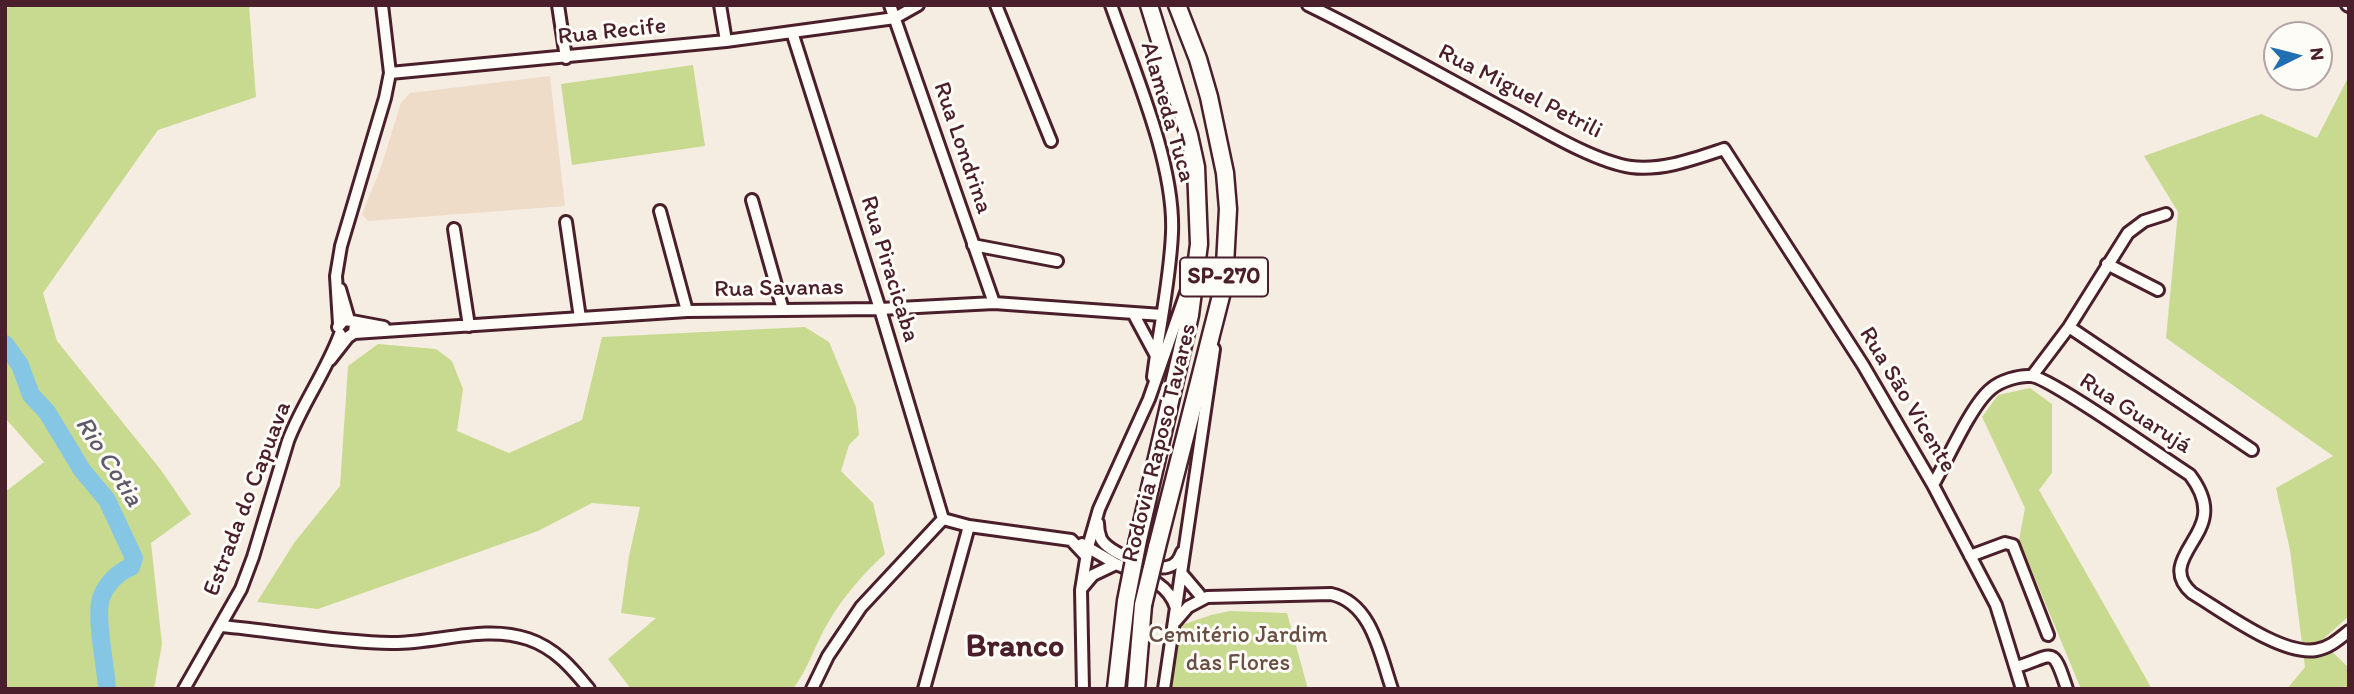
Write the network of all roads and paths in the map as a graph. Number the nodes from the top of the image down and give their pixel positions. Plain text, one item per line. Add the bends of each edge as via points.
1 (382, 5) edge
2 (558, 5) edge
3 (720, 5) edge
4 (890, 5) edge
5 (918, 5) edge
6 (996, 5) edge
7 (1111, 5) edge
8 (1149, 5) edge
9 (1308, 5) edge
10 (1179, 9) edge
11 (895, 18) junction
12 (792, 32) junction
13 (726, 41) junction
14 (566, 58) junction
15 (390, 73) junction
16 (1051, 141) dead end
17 (1724, 149) joint
18 (752, 200) dead end
19 (660, 211) dead end
20 (2166, 214) dead end
21 (566, 222) dead end
22 (454, 229) dead end
23 (1199, 243) junction
24 (973, 245) junction
25 (1057, 261) dead end
26 (2107, 264) junction
27 (1224, 284) junction
28 (2158, 290) dead end
29 (994, 303) junction
30 (783, 310) junction
31 (880, 310) junction
32 (687, 312) junction
33 (1133, 313) junction
34 (1162, 316) junction
35 (580, 318) junction
36 (469, 326) junction
37 (2069, 327) junction
38 (347, 328) junction
39 (1156, 356) junction
40 (2032, 376) junction
41 (1149, 399) junction
42 (2252, 450) dead end
43 (1933, 485) junction
44 (1099, 509) junction
45 (943, 519) junction
46 (969, 526) junction
47 (1094, 528) junction
48 (1071, 540) junction
49 (1186, 544) junction
50 (1087, 551) junction
51 (1970, 555) junction
52 (1116, 564) junction
53 (1182, 574) junction
54 (1157, 582) junction
55 (1180, 588) junction
56 (1081, 590) junction
57 (1203, 596) junction
58 (1176, 616) junction
59 (221, 626) junction
60 (2349, 631) edge
61 (2048, 635) dead end
62 (2016, 667) junction
63 (184, 689) edge
64 (589, 689) edge
65 (812, 689) edge
66 (924, 689) edge
67 (1083, 689) edge
68 (1116, 689) edge
69 (1136, 689) edge
70 (1164, 689) edge
71 (1392, 689) edge
72 (2022, 689) edge
73 (2067, 689) edge

1 - 15 street
2 - 14 street
3 - 13 street
4 - 11 street, Rua Londrina
5 - 11 street, Rua Recife
6 - 16 street
7 - 34 street, Alameda Tuca via 1162,153 1170,192 1172,231
8 - 23 highway, Rodovia Raposo Tavares / SP-270 via 1196,167
9 - 17 street, Rua Miguel Petrili via 1609,162 1651,168
10 - 27 highway, Rodovia Raposo Tavares / SP-270 via 1209,97 1225,173
11 - 12 street, Rua Recife
11 - 24 street, Rua Londrina
12 - 13 street, Rua Recife
12 - 31 street, Rua Piracicaba
13 - 14 street, Rua Recife
14 - 15 street, Rua Recife
15 - 38 street via 341,246 336,276
17 - 43 street, Rua São Vicente via 1863,365
18 - 30 street
19 - 32 street
20 - 26 street via 2135,226
21 - 35 street
22 - 36 street
23 - 41 street, Alameda Tuca
23 - 68 highway, Rodovia Raposo Tavares / SP-270, bridge via 1190,315 1126,601
24 - 25 street
24 - 29 street, Rua Londrina
26 - 28 street
26 - 37 street
27 - 49 street
27 - 69 highway, Rodovia Raposo Tavares / SP-270, bridge via 1143,605
29 - 31 street, Rua Savanas
29 - 33 street, Rua Savanas
30 - 31 street, Rua Savanas
30 - 32 street, Rua Savanas
31 - 45 street, Rua Piracicaba
32 - 35 street, Rua Savanas
33 - 34 street, Rua Savanas
33 - 39 street
34 - 39 street, Alameda Tuca
35 - 36 street, Rua Savanas
36 - 38 street, Rua Savanas
37 - 40 street
37 - 42 street
38 - 59 street, Estrada do Capuava via 294,426 253,557
39 - 41 street, Alameda Tuca
40 - 43 street via 1992,388 1979,402
40 - 60 street, Rua Guarujá via 2190,475 2202,494 2204,519 2179,572 2192,593 2282,646 2299,651 2317,650
41 - 44 street, Alameda Tuca
43 - 51 street, Rua São Vicente
44 - 47 street, Alameda Tuca
44 - 49 street via 1101,540 1124,556 1166,568 1179,561
45 - 46 street
45 - 65 street via 860,607
46 - 48 street
46 - 66 street
47 - 48 street
47 - 50 street, Alameda Tuca
48 - 50 street
49 - 53 street
50 - 52 street
50 - 56 street, Alameda Tuca
51 - 61 street via 2013,544
51 - 62 street, Rua São Vicente via 1996,606
52 - 54 street
52 - 56 street via 1093,575
53 - 55 street
53 - 57 street
54 - 55 street
54 - 58 street via 1173,599
55 - 57 street
55 - 58 street
56 - 67 street, Alameda Tuca
57 - 58 street
57 - 71 street via 1344,596 1370,626
58 - 70 street
59 - 63 street, Estrada do Capuava
59 - 64 street via 355,642 429,642 476,634 527,638 564,659
62 - 72 street, Rua São Vicente
62 - 73 street via 2048,656 2059,663

